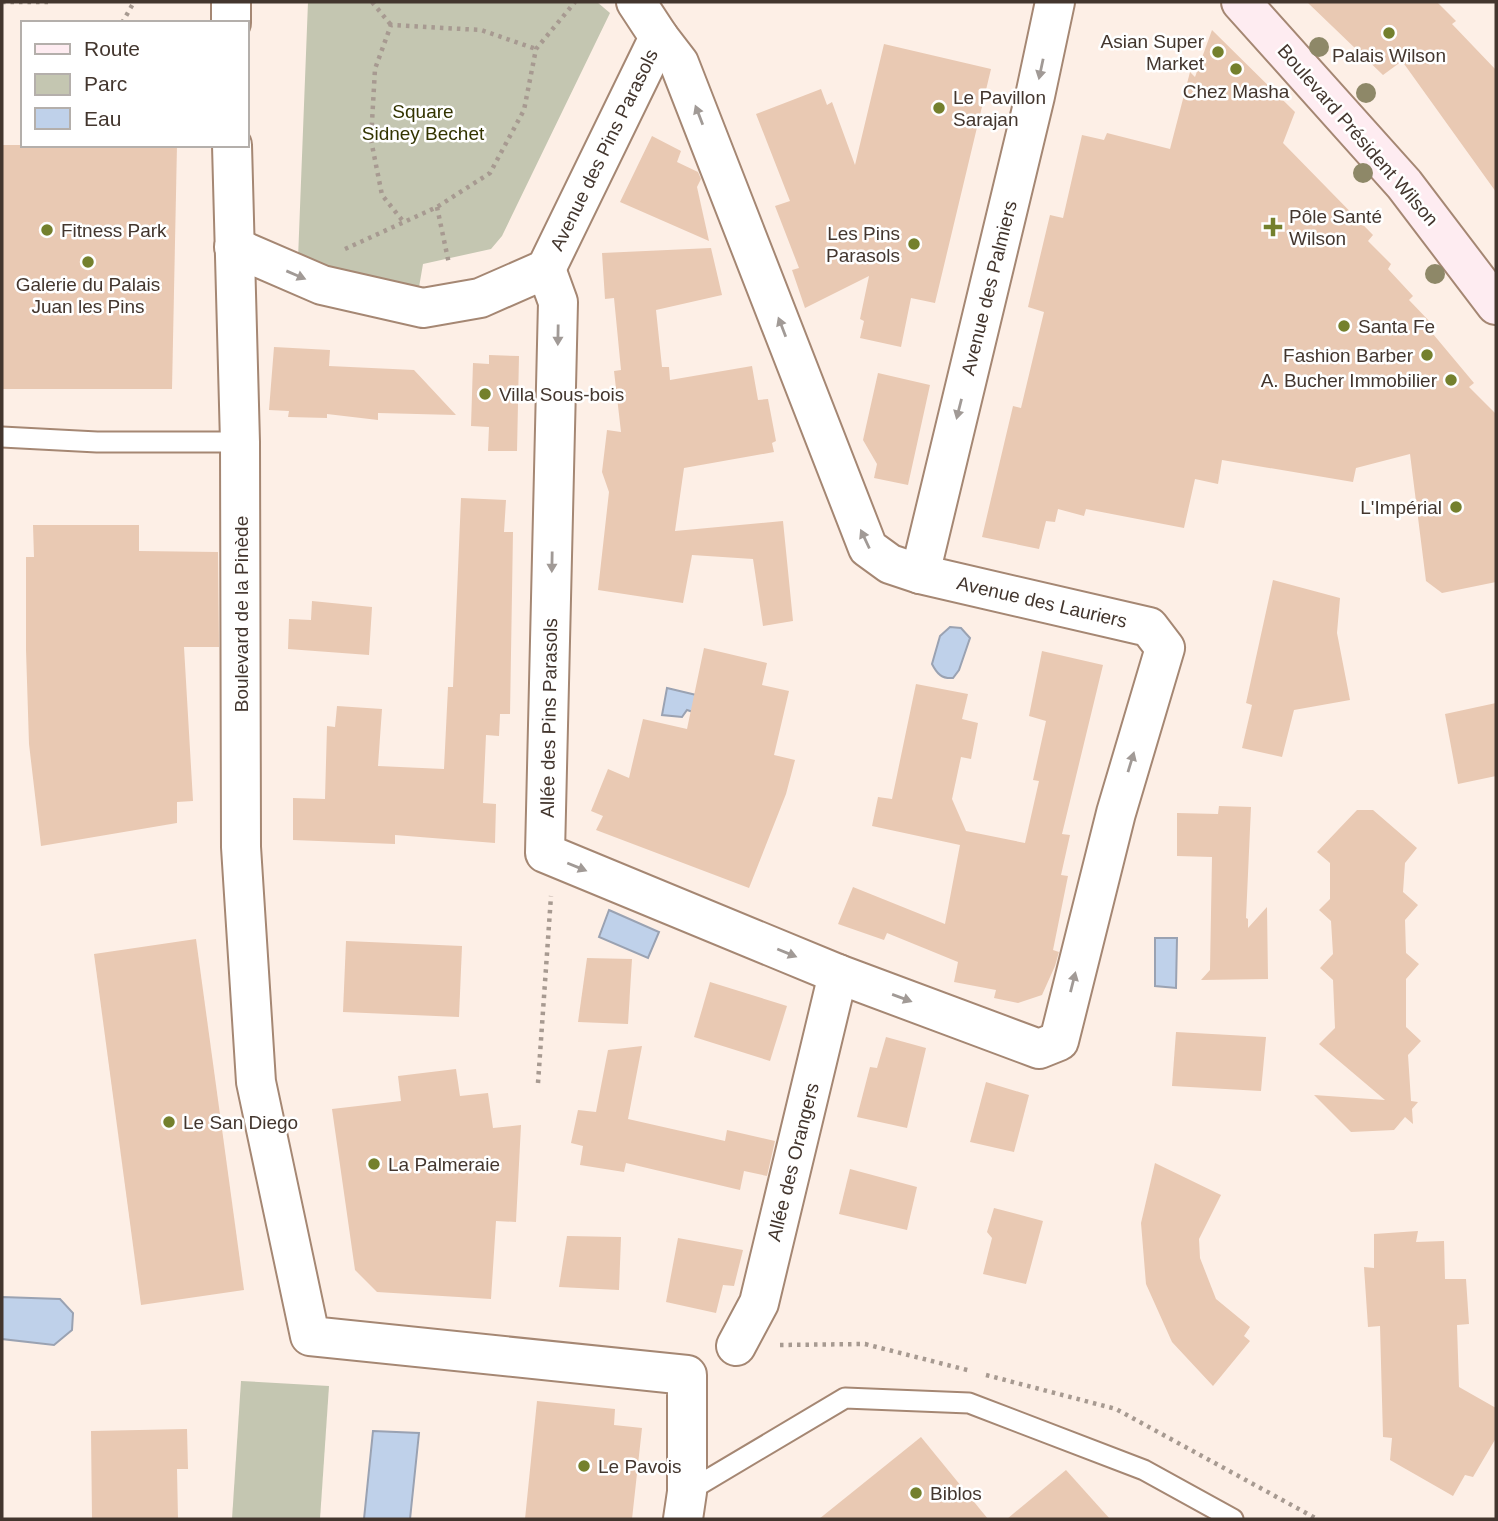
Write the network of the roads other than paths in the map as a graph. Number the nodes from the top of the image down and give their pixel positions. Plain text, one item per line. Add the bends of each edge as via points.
1 (231, 2) edge
2 (636, 2) edge
3 (1055, 2) edge
4 (1241, 2) edge
5 (231, 21) edge
6 (659, 37) junction
7 (232, 147) edge
8 (234, 247) junction
9 (546, 269) junction
10 (1496, 305) edge
11 (2, 437) edge
12 (240, 443) junction
13 (920, 574) junction
14 (838, 974) junction
15 (736, 1346) dead end
16 (685, 1506) edge
17 (1233, 1519) edge

1 - 5 street
2 - 6 street, Avenue des Pins Parasols
3 -> 13 street, Avenue des Palmiers
4 - 10 main road, Boulevard Président Wilson via 1405,184
6 - 9 street, Avenue des Pins Parasols
13 -> 6 street, Avenue des Lauriers via 890,564 868,548 679,63
7 - 8 street, Boulevard de la Pinède
8 -> 9 street, Avenue des Pins Parasols via 322,285 423,308 480,298
8 - 12 street, Boulevard de la Pinède
9 -> 14 street, Allée des Pins Parasols via 558,302 545,853
11 - 12 lane
12 - 16 street, Boulevard de la Pinède via 241,848 256,1082 310,1336 687,1375
14 -> 13 street, Avenue des Lauriers via 1039,1049 1059,1041 1116,813 1165,648 1149,627
14 - 15 street, Allée des Orangers via 759,1303
16 - 17 lane via 845,1398 969,1403 1144,1470

